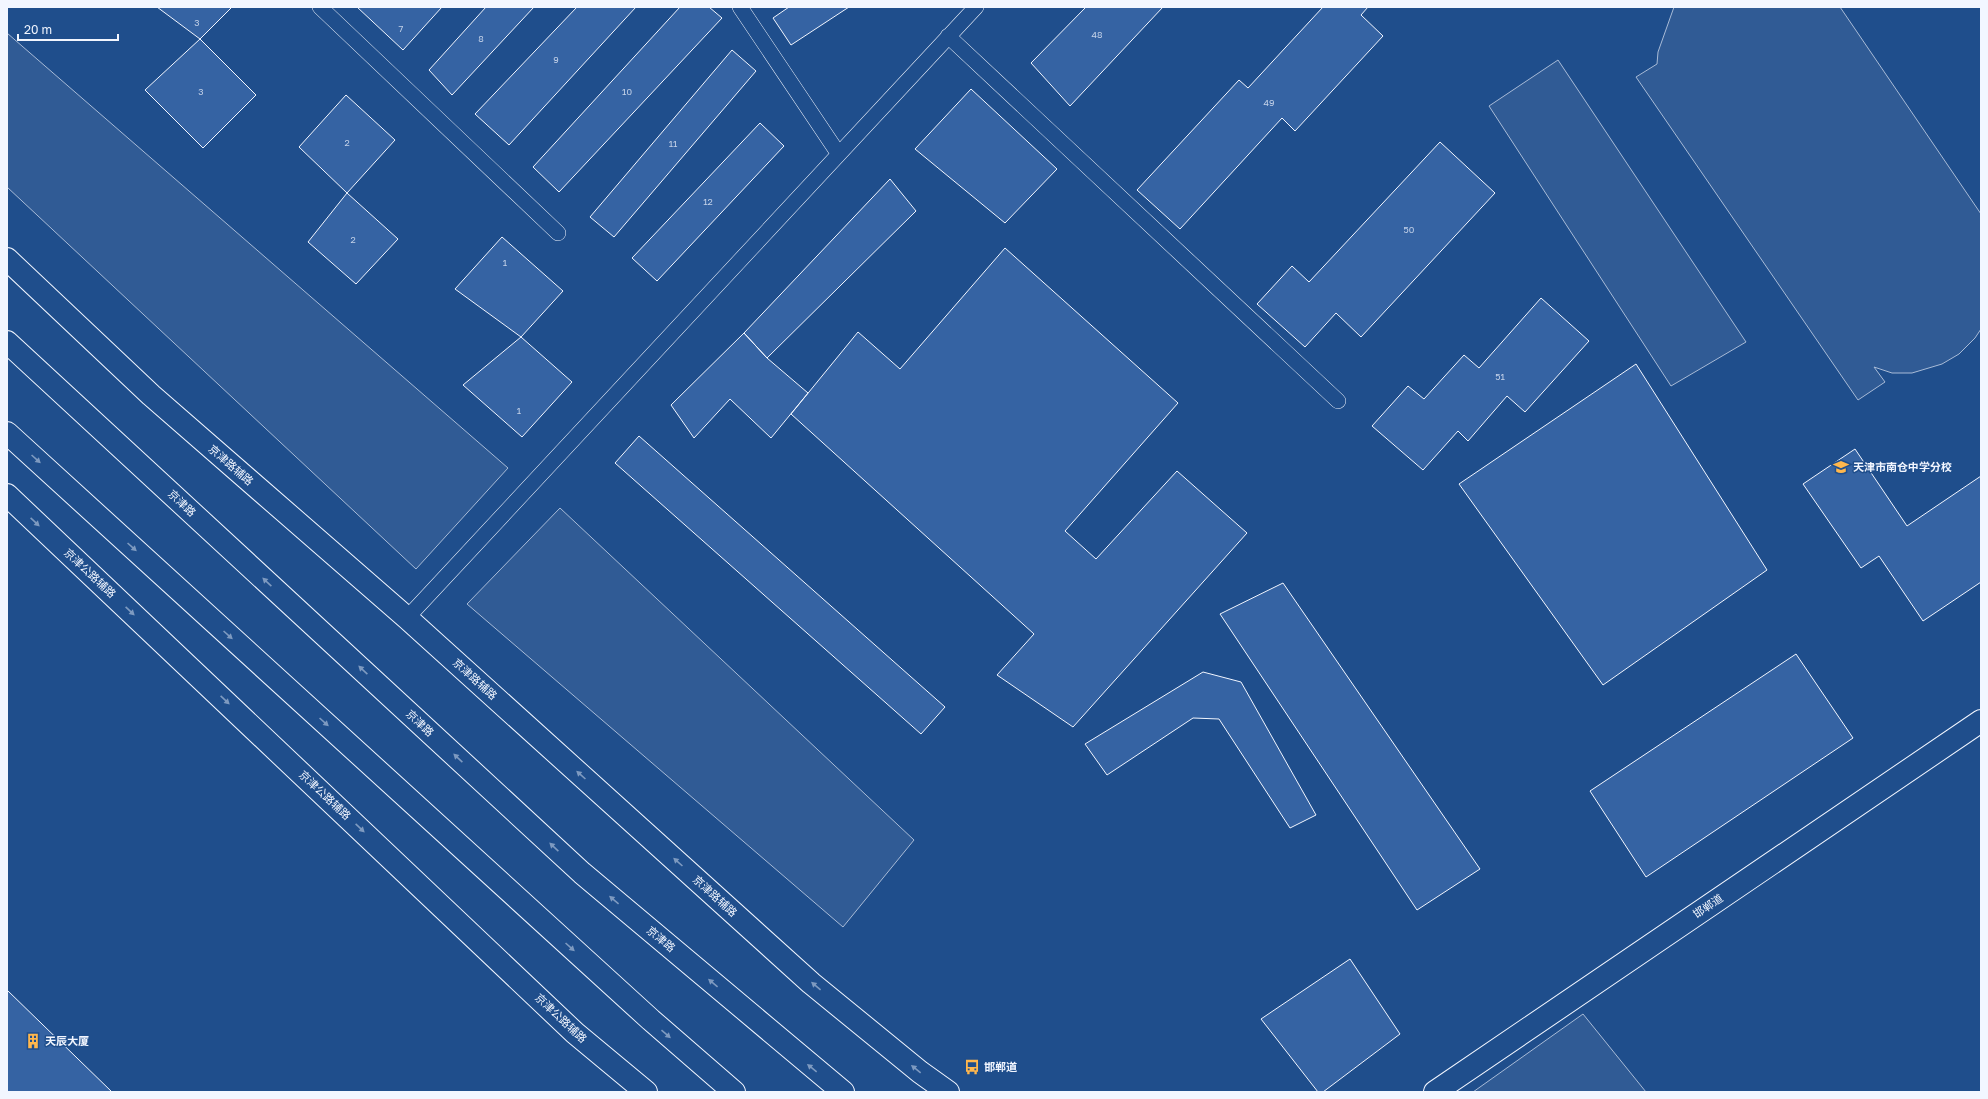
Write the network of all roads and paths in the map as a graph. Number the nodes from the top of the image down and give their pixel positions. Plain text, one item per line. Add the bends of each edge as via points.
1 (320, 7) edge
2 (740, 7) edge
3 (976, 7) edge
4 (948, 36) junction
5 (838, 153) junction
6 (558, 233) dead end
7 (7, 259) edge
8 (7, 342) edge
9 (1338, 400) dead end
10 (7, 433) edge
11 (7, 495) edge
12 (407, 618) junction
13 (1981, 721) edge
14 (646, 1092) edge
15 (734, 1092) edge
16 (843, 1092) edge
17 (948, 1092) edge
18 (1435, 1092) edge

1 - 6 lane
2 - 5 lane
3 - 4 lane
4 - 5 lane
4 - 9 lane
5 - 12 lane
7 - 12 street, 京津路辅路 via 151,395
16 -> 8 street, 京津路 via 582,873
10 -> 15 street via 651,1020
11 -> 14 street, 京津公路辅路 via 575,1032
17 -> 12 street, 京津路辅路 via 811,982
13 - 18 street, 邯郸道

